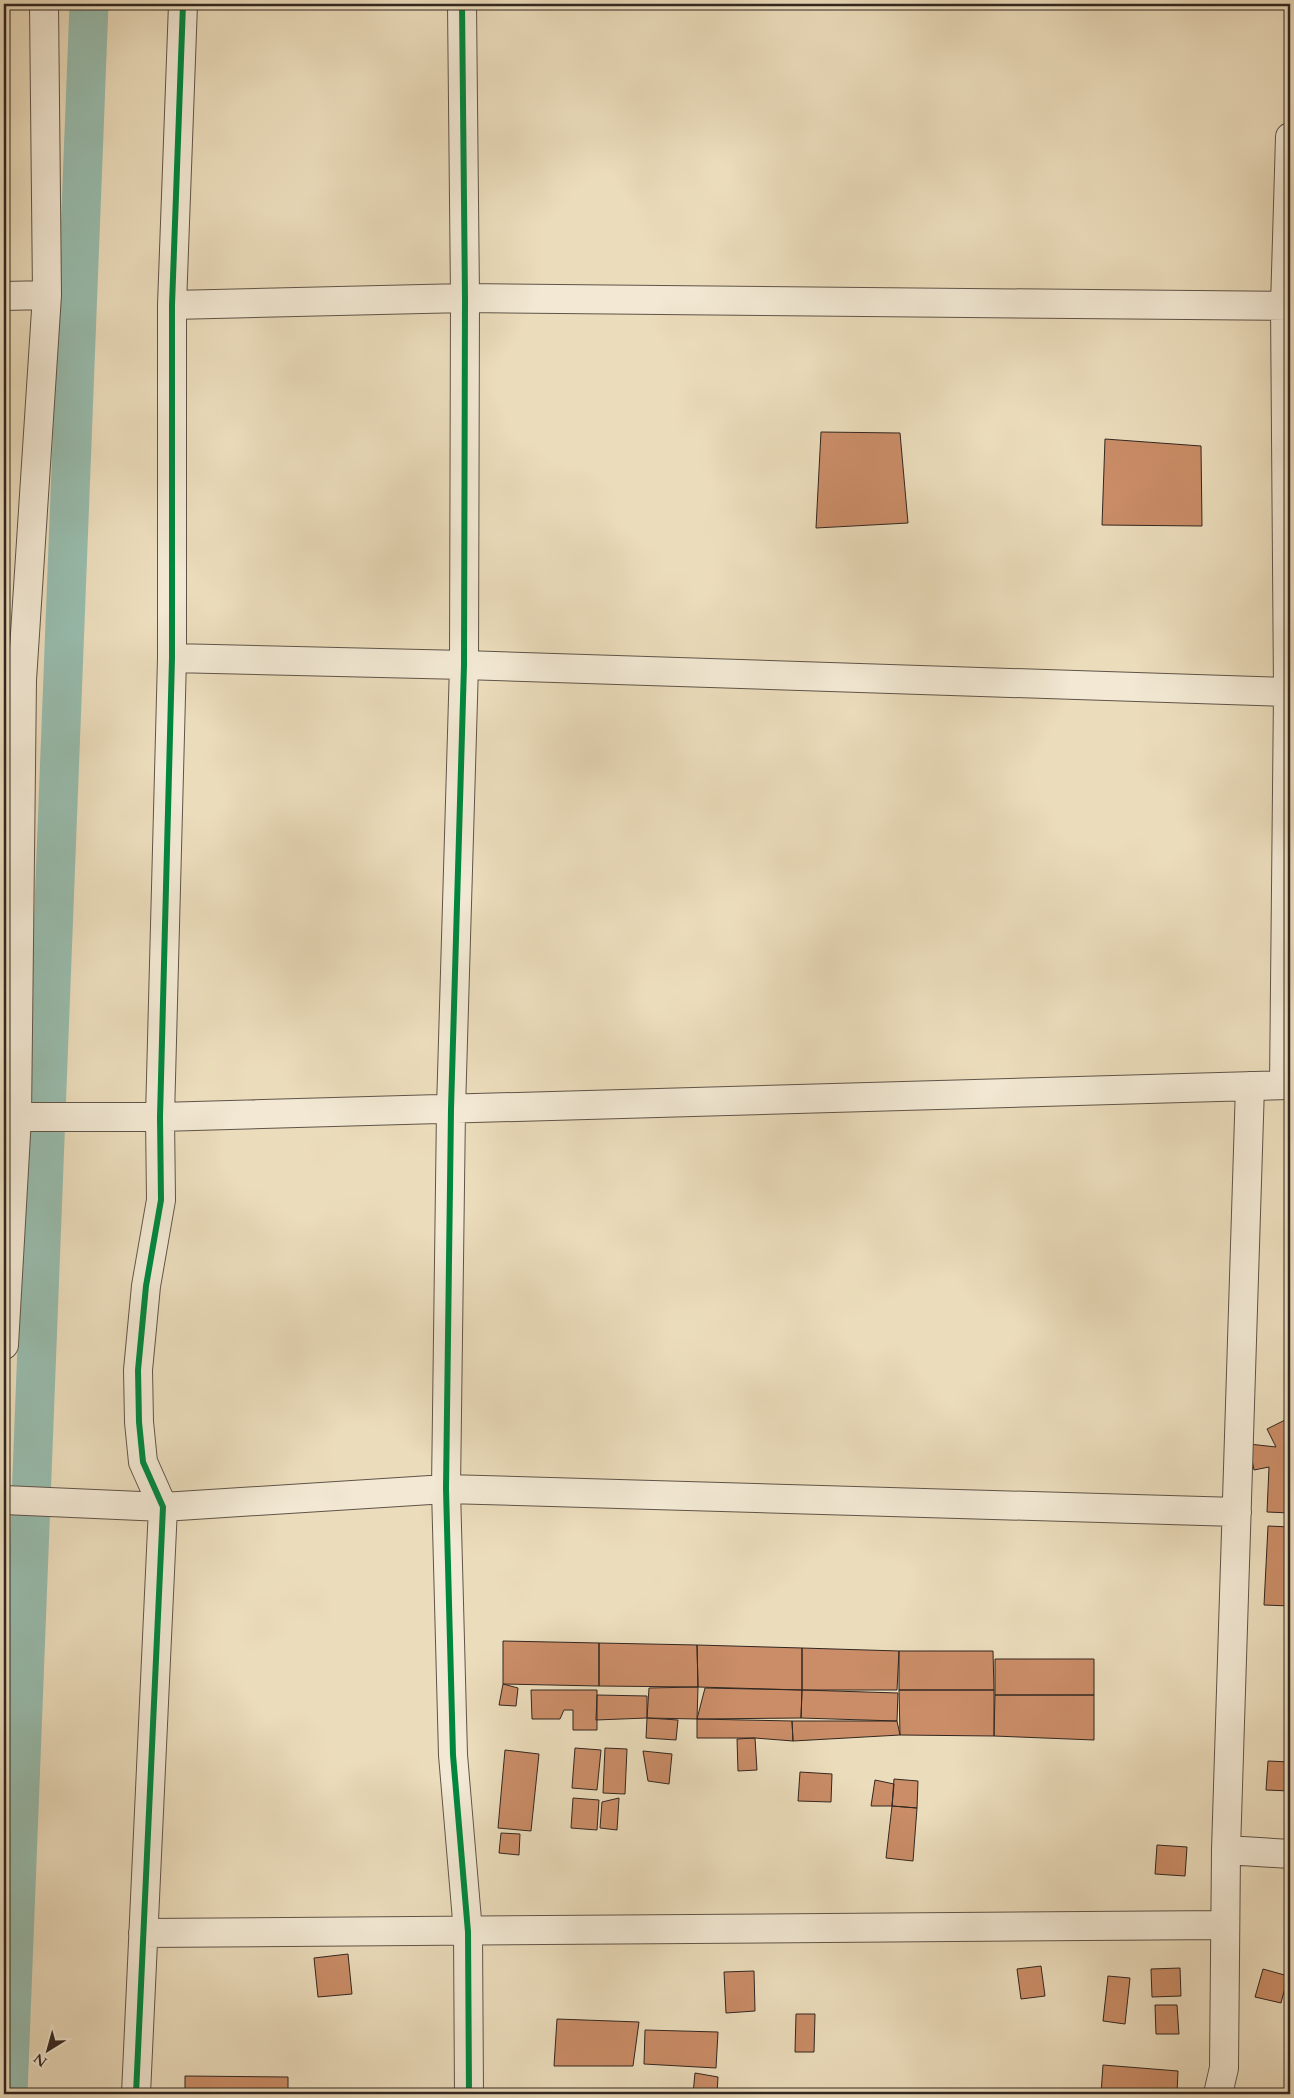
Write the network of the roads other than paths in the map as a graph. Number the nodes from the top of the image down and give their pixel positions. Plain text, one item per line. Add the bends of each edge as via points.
1 (44, 4) edge
2 (183, 4) edge
3 (462, 4) edge
4 (1290, 137) edge
5 (47, 295) junction
6 (4, 296) edge
7 (465, 298) junction
8 (172, 305) junction
9 (1285, 306) junction
10 (172, 658) junction
11 (464, 665) junction
12 (13, 679) edge
13 (1288, 692) junction
14 (1287, 1085) edge
15 (1250, 1086) junction
16 (450, 1109) junction
17 (10, 1116) edge
18 (160, 1116) junction
19 (4, 1345) edge
20 (446, 1490) junction
21 (4, 1500) edge
22 (163, 1507) junction
23 (1237, 1512) junction
24 (1226, 1850) junction
25 (1290, 1854) edge
26 (1224, 1925) junction
27 (468, 1932) junction
28 (143, 1934) junction
29 (136, 2094) edge
30 (469, 2094) edge
31 (1218, 2094) edge

1 - 5 street
2 - 8 street
3 - 7 street
4 - 9 street
5 - 6 street
5 - 12 street
7 - 8 street
7 - 9 street
7 - 11 street
8 - 10 street
9 - 13 street
10 - 11 street
10 - 18 street
11 - 13 street
11 - 16 street
12 - 17 street
13 - 14 street
14 - 15 street
15 - 16 street
15 - 23 street
16 - 18 street
16 - 20 street
17 - 18 street
17 - 19 street
18 - 22 street via 161,1200 146,1286 138,1370 138,1422 143,1462
20 - 22 street
20 - 23 street
20 - 27 street via 453,1755
21 - 22 street
22 - 28 street
23 - 24 street
24 - 25 street
24 - 26 street
26 - 27 street
26 - 31 street via 1224,2068
27 - 28 street
27 - 30 street
28 - 29 street

